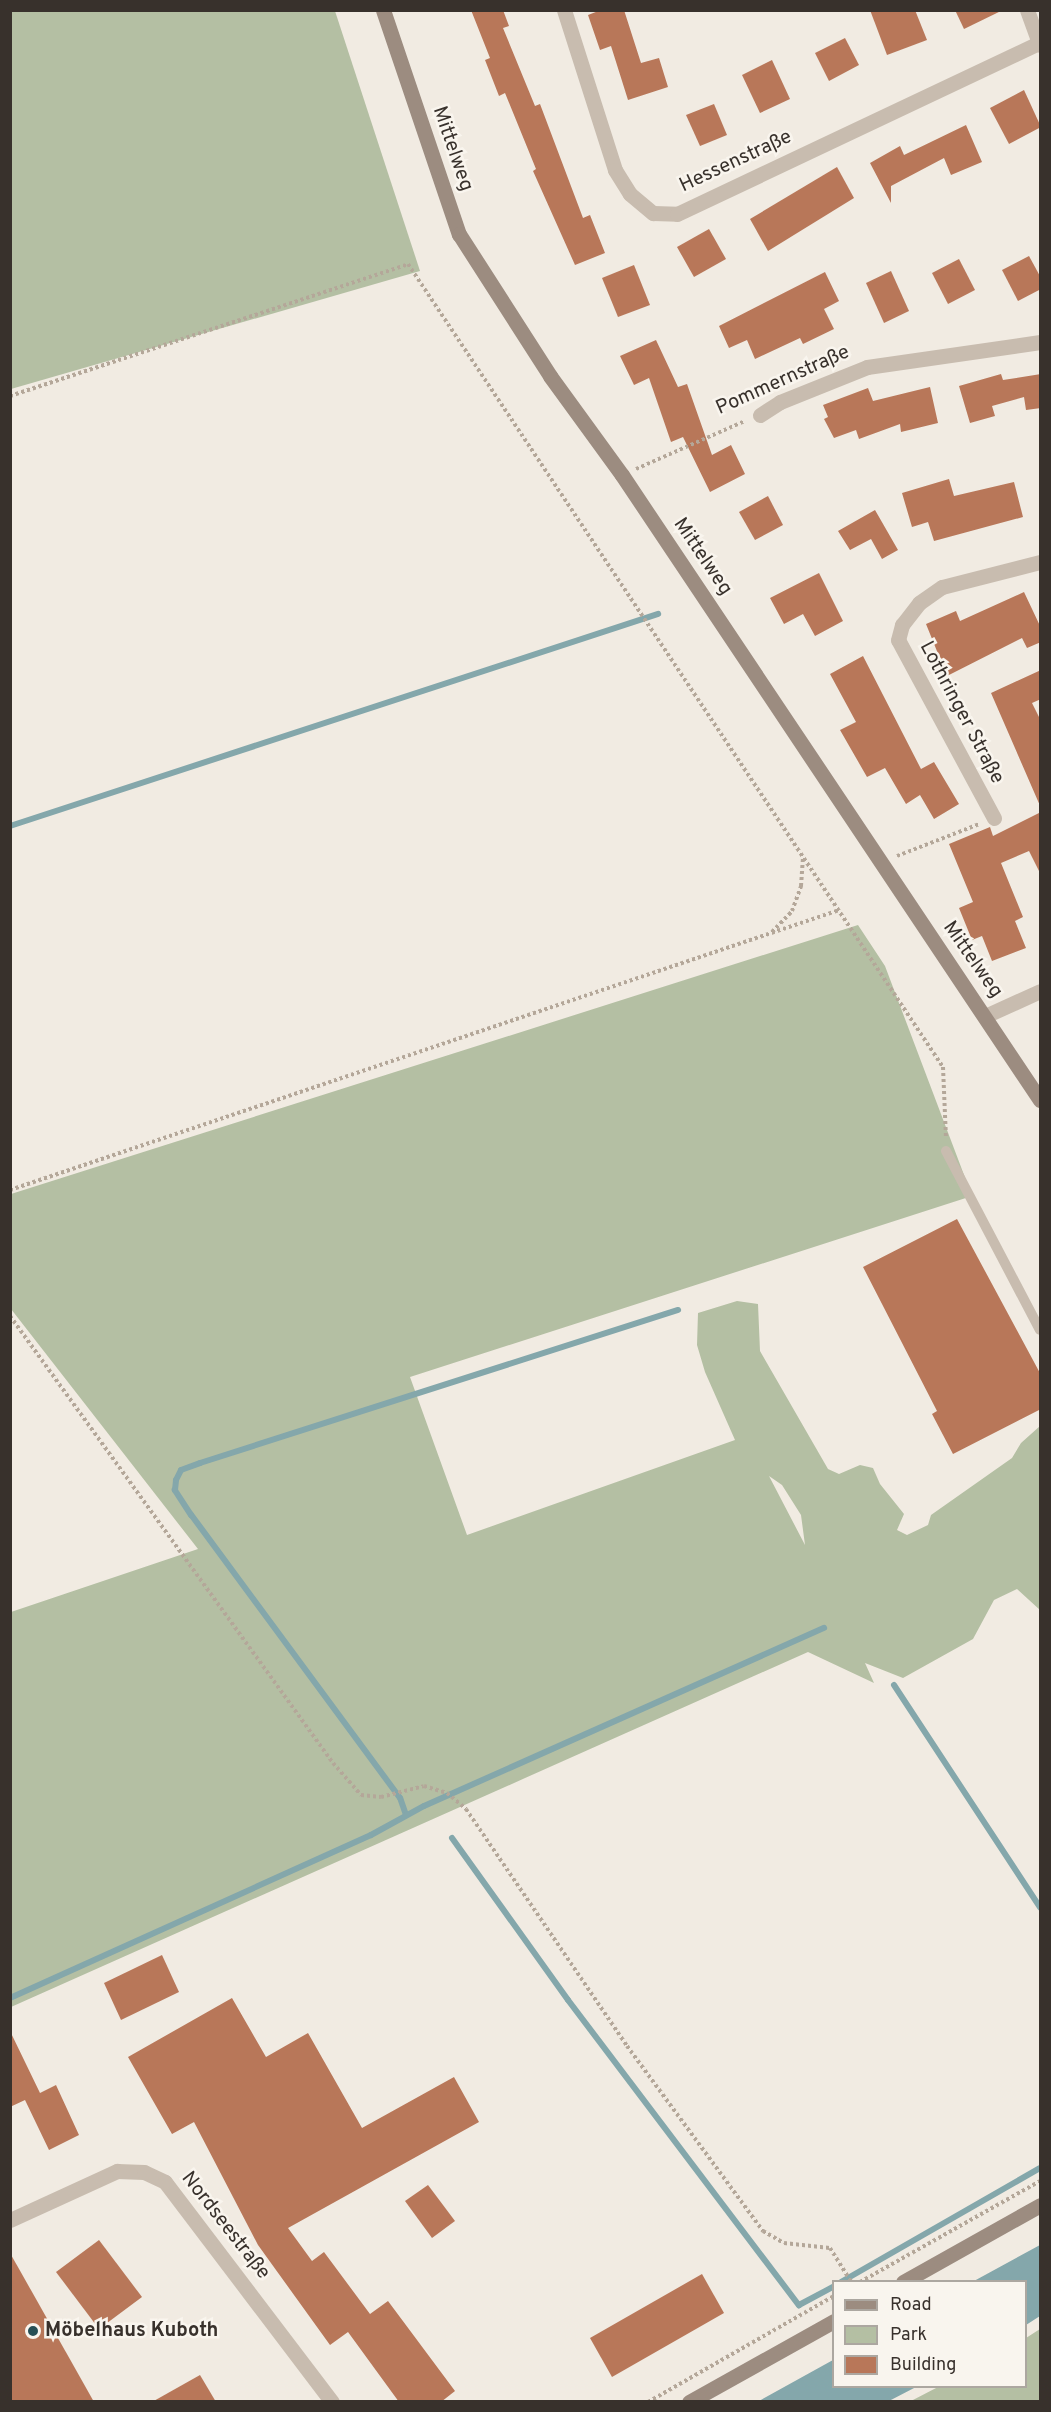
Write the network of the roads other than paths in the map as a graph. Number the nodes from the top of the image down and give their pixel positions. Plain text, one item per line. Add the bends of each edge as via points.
1 (383, 10) edge
2 (564, 10) edge
3 (1027, 10) edge
4 (1040, 44) edge
5 (1041, 342) edge
6 (760, 415) road end
7 (1041, 562) edge
8 (994, 818) road end
9 (1041, 991) edge
10 (985, 1016) junction
11 (1041, 1100) edge
12 (946, 1150) road end
13 (1041, 1330) edge
14 (1041, 2205) edge
15 (10, 2220) edge
16 (907, 2280) edge
17 (832, 2321) edge
18 (332, 2402) edge
19 (689, 2402) edge

1 - 10 street, Mittelweg via 459,234 550,376 622,475
2 - 4 street, Hessenstraße via 615,170 630,194 653,213 677,214
3 - 4 street
5 - 6 street, Pommernstraße via 867,367 780,402
7 - 8 street, Lothringer Straße via 942,587 919,603 902,625 898,640
9 - 10 street
10 - 11 street, Mittelweg
12 - 13 lane
14 - 16 street
15 - 18 street, Nordseestraße via 117,2171 144,2172 165,2182
17 - 19 street

